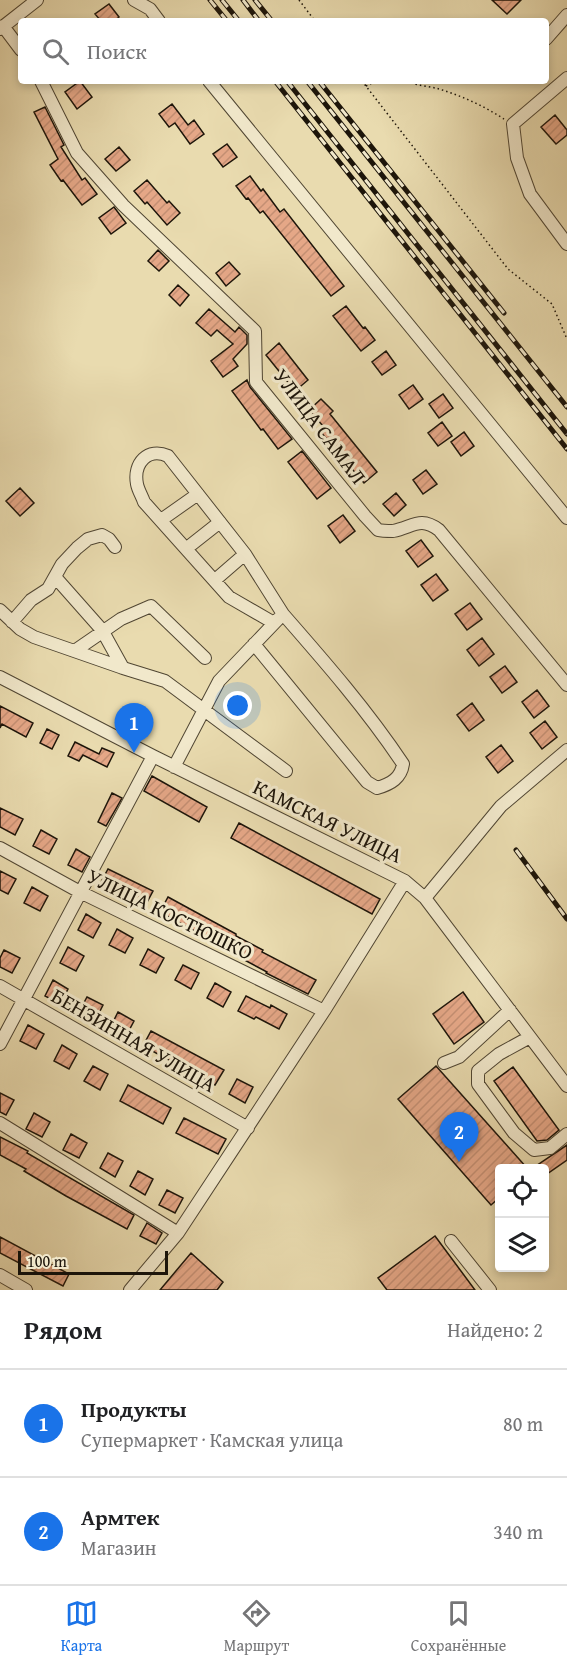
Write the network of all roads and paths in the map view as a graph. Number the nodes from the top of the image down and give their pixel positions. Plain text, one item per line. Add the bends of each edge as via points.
1 (37, 0) edge
2 (134, 0) edge
3 (299, 0) edge
4 (567, 15) edge
5 (157, 18) edge
6 (313, 18) edge
7 (2, 27) edge
8 (549, 36) edge
9 (18, 46) edge
10 (567, 78) edge
11 (42, 84) edge
12 (211, 84) edge
13 (370, 84) edge
14 (414, 84) edge
15 (366, 86) joint
16 (513, 124) junction
17 (567, 244) edge
18 (567, 339) edge
19 (198, 494) junction
20 (567, 518) edge
21 (161, 520) junction
22 (220, 522) junction
23 (115, 547) dead end
24 (187, 548) junction
25 (245, 554) junction
26 (56, 578) junction
27 (215, 580) junction
28 (0, 610) edge
29 (278, 618) junction
30 (12, 622) junction
31 (102, 630) junction
32 (254, 644) junction
33 (76, 650) junction
34 (205, 658) dead end
35 (123, 668) junction
36 (0, 677) edge
37 (567, 685) edge
38 (204, 709) junction
39 (567, 750) edge
40 (153, 756) junction
41 (174, 767) junction
42 (286, 771) dead end
43 (0, 848) edge
44 (405, 881) junction
45 (80, 892) junction
46 (425, 898) junction
47 (0, 986) edge
48 (24, 1000) junction
49 (510, 1010) junction
50 (324, 1011) junction
51 (530, 1037) junction
52 (0, 1044) edge
53 (444, 1062) dead end
54 (567, 1086) edge
55 (0, 1123) edge
56 (248, 1128) junction
57 (567, 1134) edge
58 (178, 1233) junction
59 (451, 1241) dead end
60 (0, 1275) edge
61 (26, 1290) edge
62 (130, 1290) edge
63 (490, 1290) edge

1 - 7 street
2 - 5 street
3 - 6 path
4 - 8 street
7 - 9 street
10 - 16 street
11 - 37 street, УЛИЦА САМАЛ via 76,153 123,205 255,331 256,382 365,516 378,530 429,523 439,530
12 - 20 street
13 - 15 path
14 - 16 path via 459,95
15 - 18 path via 508,269 552,304
16 - 17 street via 517,158 530,194
19 - 21 street
19 - 21 street via 168,456 149,455 137,466 137,483 144,502
19 - 22 street
21 - 24 street
22 - 24 street
22 - 25 street
23 - 26 street via 102,535 88,539 62,564
24 - 27 street
25 - 27 street
25 - 29 street
26 - 30 street
26 - 31 street
27 - 29 street via 229,597
28 - 30 street
29 - 32 street
29 - 32 street via 328,666 387,740 403,764 396,778 377,788 367,782
30 - 33 street via 34,637
31 - 33 street
31 - 34 street via 151,606
31 - 35 street
32 - 38 street via 219,681
33 - 35 street
35 - 38 street via 165,681
36 - 40 street, КАМСКАЯ УЛИЦА
38 - 41 street
38 - 42 street
39 - 46 street via 501,806
40 - 41 street, КАМСКАЯ УЛИЦА
40 - 45 street
41 - 44 street, КАМСКАЯ УЛИЦА
43 - 45 street, УЛИЦА КОСТЮШКО
44 - 46 street, КАМСКАЯ УЛИЦА
44 - 50 street
45 - 48 street
45 - 50 street, УЛИЦА КОСТЮШКО
46 - 49 street, КАМСКАЯ УЛИЦА
47 - 48 street, БЕНЗИННАЯ УЛИЦА
48 - 52 street
48 - 56 street, БЕНЗИННАЯ УЛИЦА
49 - 51 street, КАМСКАЯ УЛИЦА
49 - 53 street via 459,1057
50 - 56 street
51 - 54 street, КАМСКАЯ УЛИЦА
51 - 57 street via 478,1071 478,1084 514,1133 534,1150 550,1148
55 - 58 street
56 - 58 street
58 - 62 street
59 - 63 street
60 - 61 street

